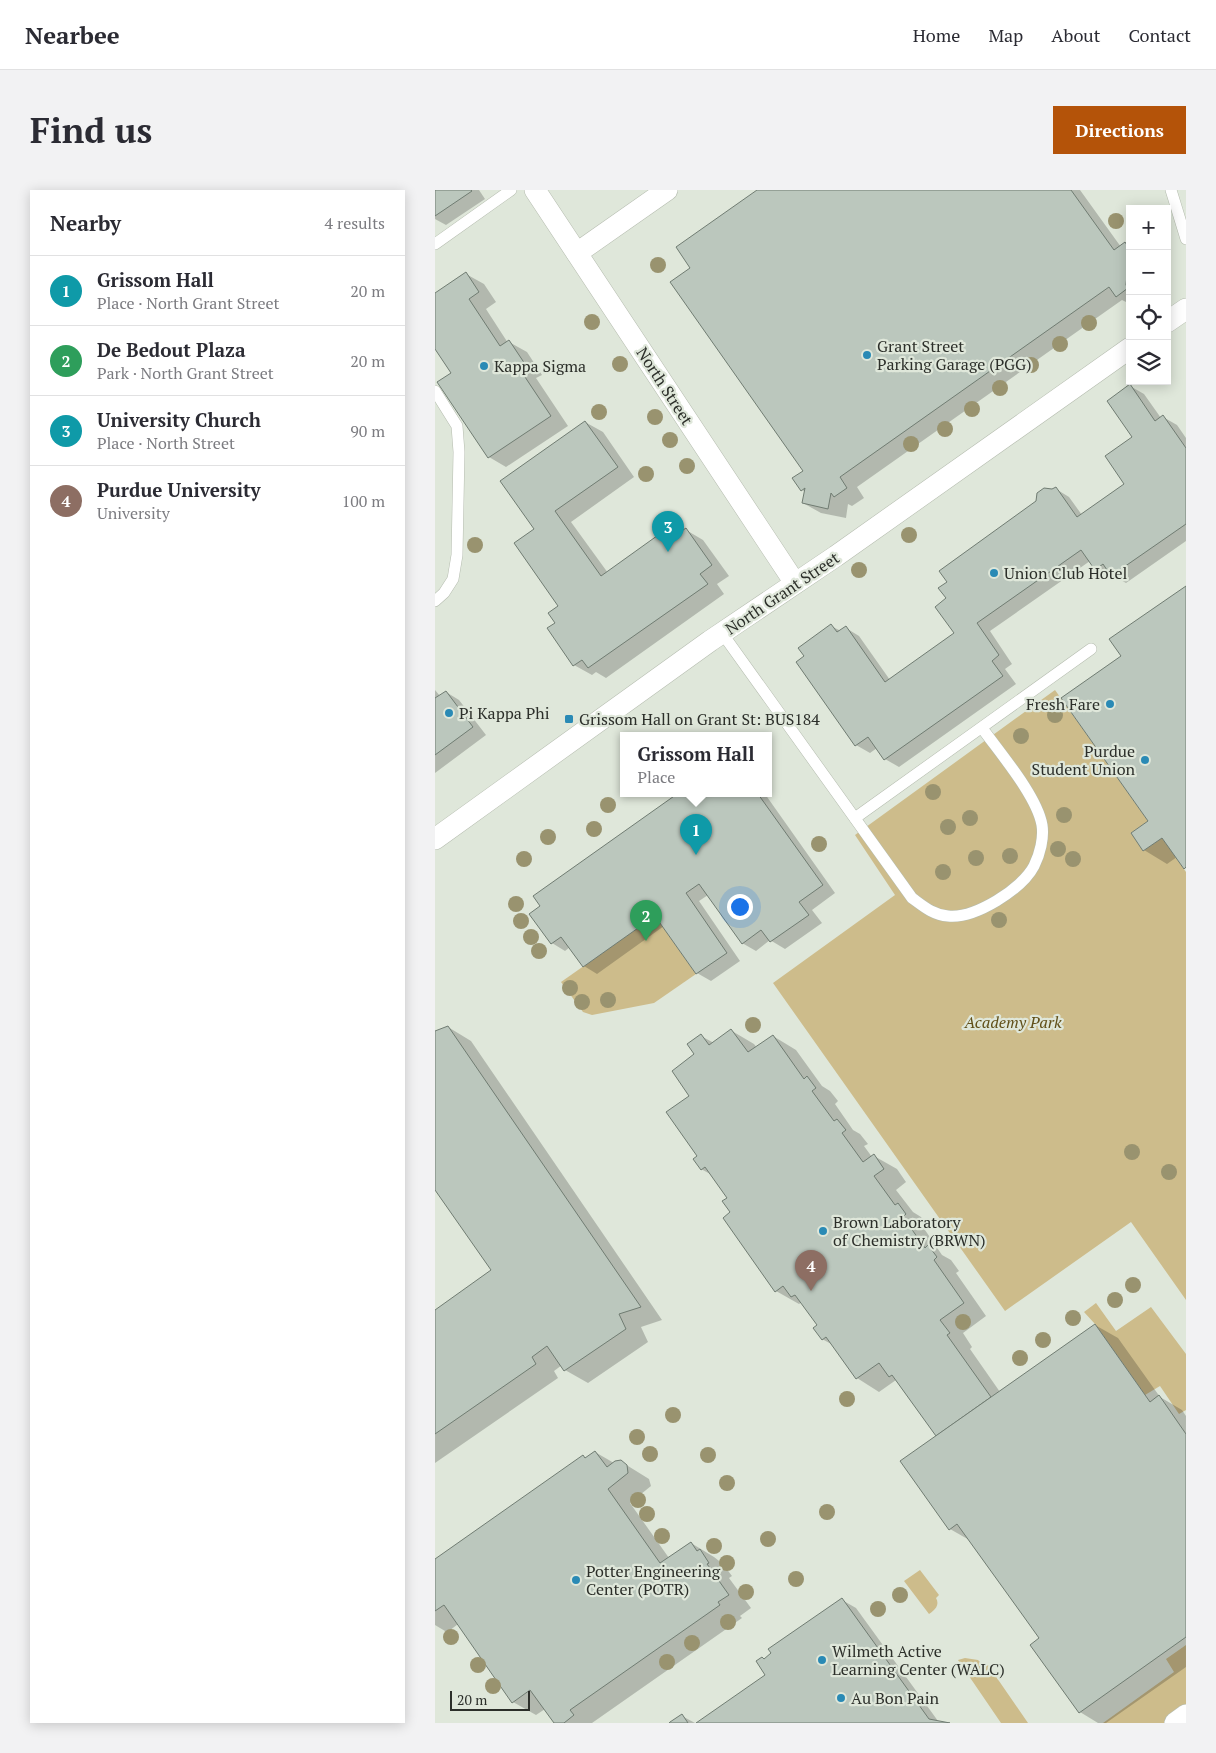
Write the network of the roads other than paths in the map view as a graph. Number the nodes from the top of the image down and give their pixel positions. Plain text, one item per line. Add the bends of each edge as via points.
1 (511, 190) edge
2 (535, 190) edge
3 (667, 190) edge
4 (1171, 190) edge
5 (1186, 239) edge
6 (435, 244) edge
7 (577, 253) junction
8 (1186, 308) edge
9 (1171, 319) edge
10 (1126, 351) edge
11 (435, 391) edge
12 (795, 583) junction
13 (435, 601) edge
14 (722, 633) junction
15 (1091, 649) dead end
16 (982, 728) junction
17 (855, 818) junction
18 (435, 839) edge
19 (1186, 1715) edge
20 (1175, 1723) edge

1 - 6 lane
2 - 7 street, North Street
3 - 7 street
4 - 5 lane
7 - 12 street, North Street
8 - 9 street
10 - 12 street, North Grant Street
11 - 13 lane via 457,426 459,452 457,555 453,579
12 - 14 street, North Grant Street
14 - 17 lane
14 - 18 street, North Grant Street
15 - 16 lane
16 - 17 lane
16 - 17 lane via 1033,800 1042,827 1041,848 1033,868 1014,888 981,911 966,916 930,912 911,898
19 - 20 street

